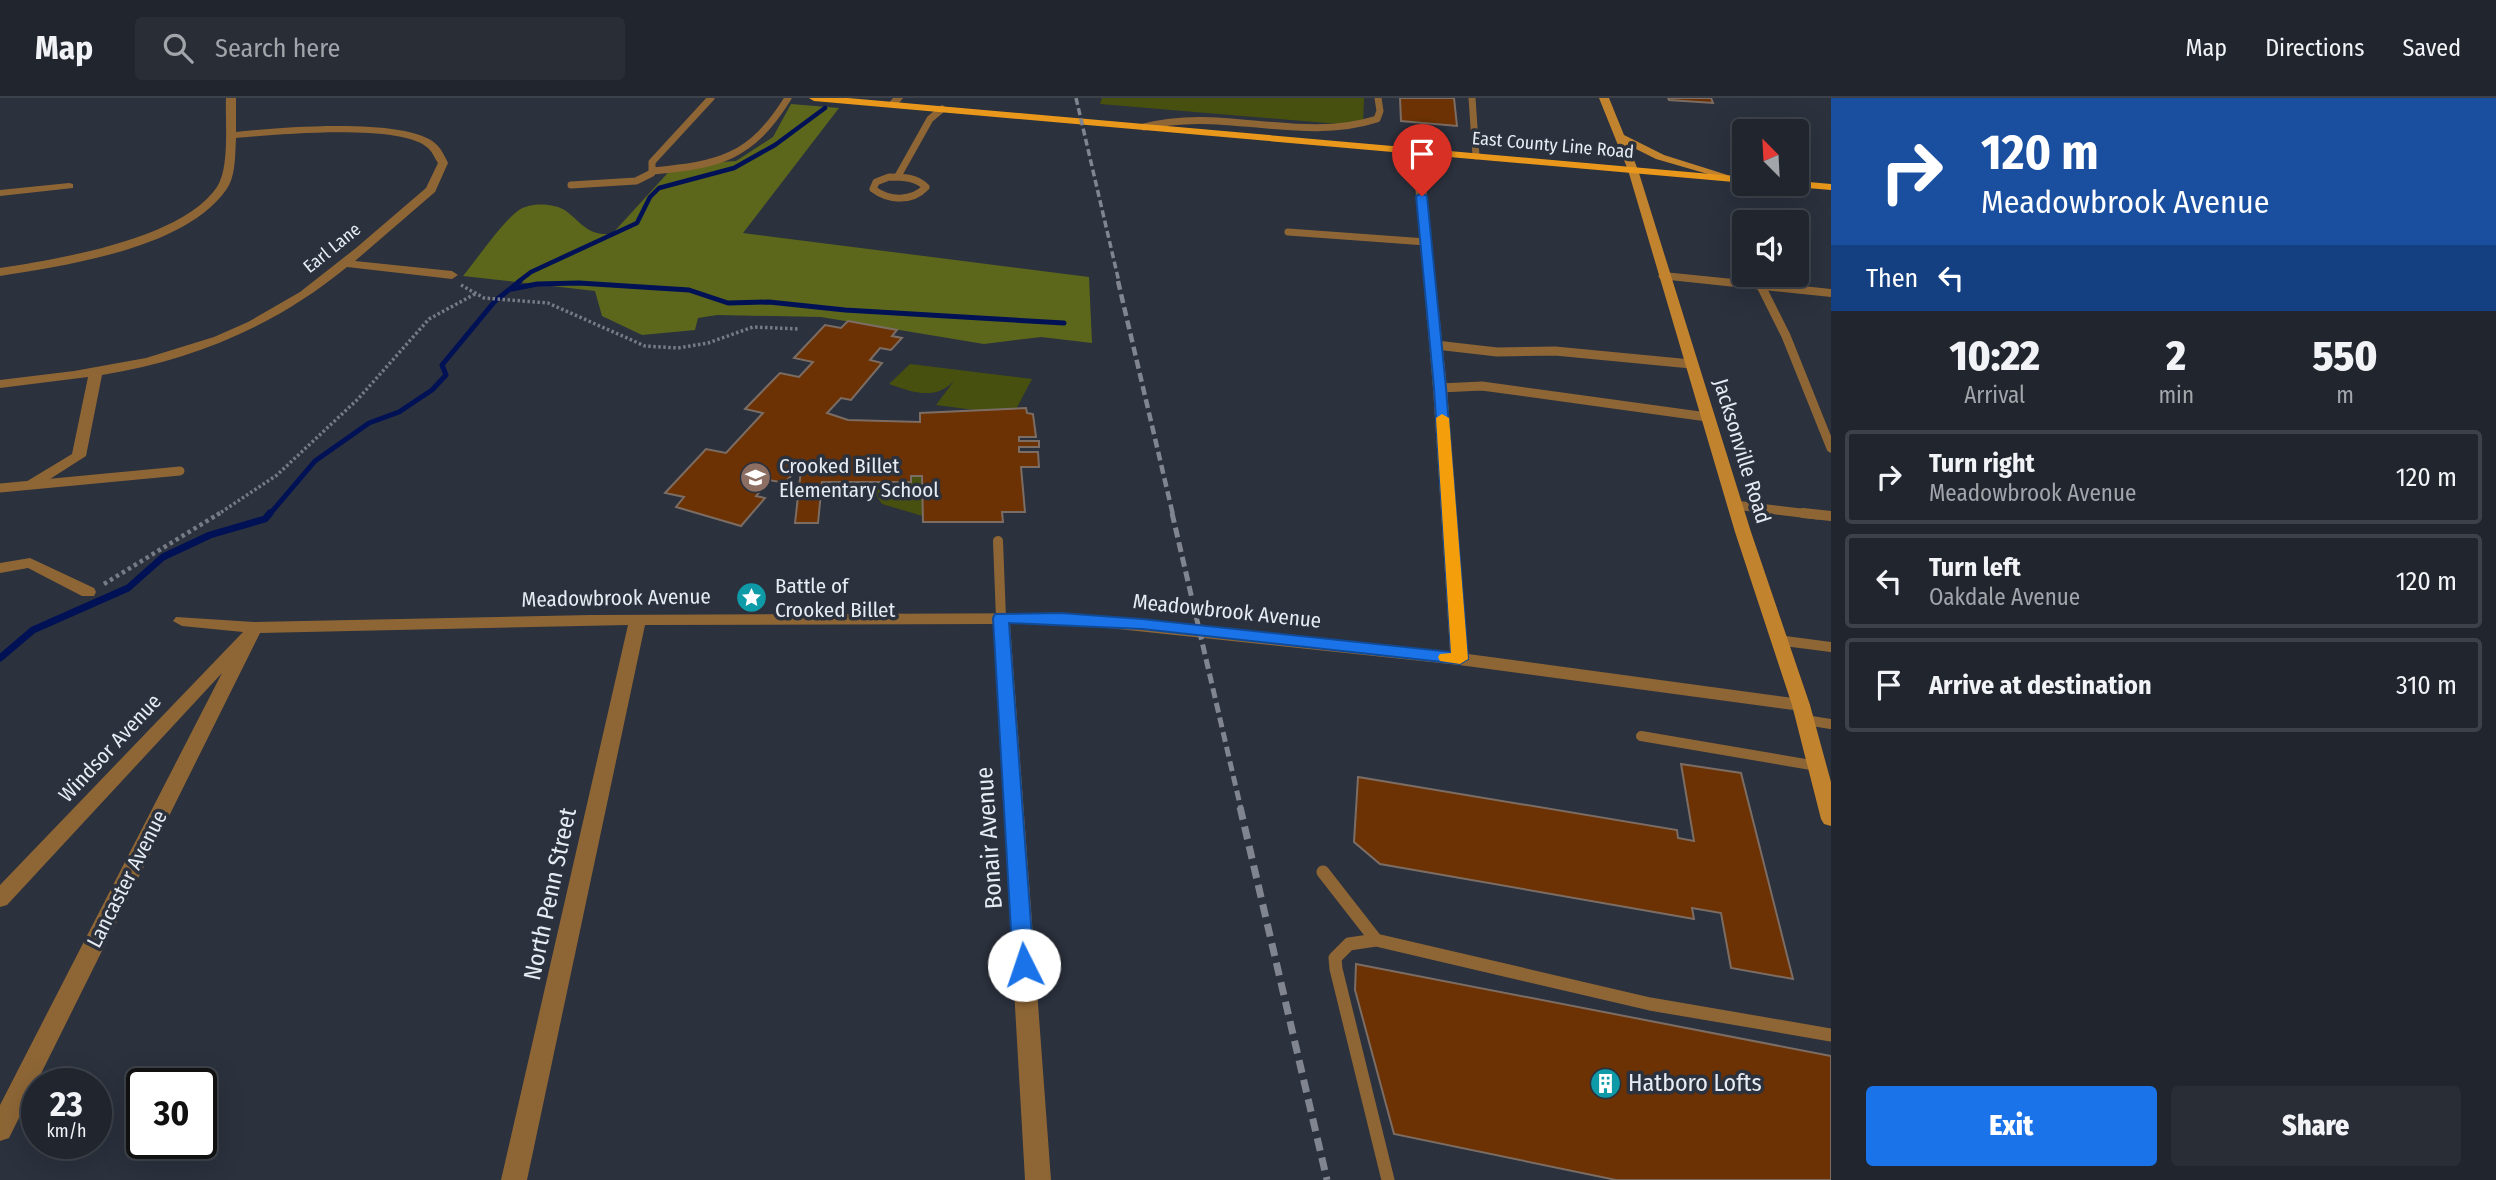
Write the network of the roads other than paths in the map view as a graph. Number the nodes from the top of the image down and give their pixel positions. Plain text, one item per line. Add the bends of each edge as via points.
1 (231, 98) edge
2 (711, 98) edge
3 (788, 98) edge
4 (814, 98) edge
5 (1378, 98) edge
6 (1472, 98) edge
7 (1604, 98) edge
8 (895, 101) edge
9 (942, 109) junction
10 (1144, 127) junction
11 (229, 136) junction
12 (1618, 136) junction
13 (1417, 150) junction
14 (1476, 156) junction
15 (1633, 170) junction
16 (652, 171) junction
17 (898, 176) junction
18 (1732, 178) joint
19 (623, 182) junction
20 (571, 185) dead end
21 (1810, 185) edge
22 (69, 187) dead end
23 (1831, 187) edge
24 (0, 193) edge
25 (624, 193) dead end
26 (1288, 232) dead end
27 (1426, 242) junction
28 (341, 263) junction
29 (0, 272) edge
30 (452, 275) road end
31 (1664, 276) junction
32 (1732, 283) edge
33 (1761, 287) edge
34 (1770, 287) edge
35 (1831, 293) edge
36 (1436, 345) junction
37 (1691, 365) junction
38 (95, 374) junction
39 (0, 384) edge
40 (1440, 388) junction
41 (1707, 416) junction
42 (1831, 448) edge
43 (180, 471) dead end
44 (34, 483) junction
45 (0, 488) edge
46 (1735, 505) junction
47 (1831, 516) edge
48 (998, 541) dead end
49 (0, 568) edge
50 (88, 592) road end
51 (1001, 618) junction
52 (638, 620) junction
53 (182, 621) dead end
54 (254, 628) junction
55 (1777, 640) junction
56 (1831, 648) edge
57 (1460, 659) junction
58 (1803, 712) junction
59 (1831, 724) edge
60 (1641, 736) dead end
61 (1817, 766) junction
62 (1831, 818) edge
63 (1323, 872) dead end
64 (0, 899) edge
65 (1376, 940) junction
66 (1831, 1035) edge
67 (0, 1130) edge
68 (514, 1180) edge
69 (1038, 1180) edge
70 (1388, 1180) edge

1 - 11 street
2 - 16 lane via 652,162
3 - 16 lane via 773,126 753,145 716,164
4 - 8 main road, East County Line Road
5 - 10 lane via 1377,119 1348,127 1172,114
6 - 14 lane
7 - 12 main road, Jacksonville Road
8 - 9 main road, East County Line Road
9 - 10 main road, East County Line Road
9 - 17 lane via 930,119
10 - 13 main road, East County Line Road
11 - 28 street, Earl Lane via 335,127 371,129 423,141 437,150 443,175 431,190
11 - 29 street via 222,188 190,215 103,252
12 - 15 main road, Jacksonville Road
12 - 18 main road via 1660,157
13 - 14 main road, East County Line Road
13 - 27 street
14 - 15 main road, East County Line Road
15 - 18 main road, East County Line Road
15 - 31 main road, Jacksonville Road
16 - 19 lane via 636,181
17 - 17 lane via 920,181 926,187 914,196 898,198 873,189 876,182
19 - 20 lane
19 - 25 lane
21 - 23 main road
22 - 24 street
26 - 27 lane
27 - 36 street
28 - 30 street
28 - 38 street, Earl Lane via 285,307 240,330 177,354
31 - 32 street
31 - 37 main road, Jacksonville Road
33 - 42 lane via 1786,336
34 - 35 street
36 - 37 lane
36 - 40 street
37 - 41 main road, Jacksonville Road
38 - 39 street, Earl Lane
38 - 44 street via 79,456
40 - 41 lane via 1482,386
40 - 57 street
41 - 46 main road, Jacksonville Road
43 - 44 lane
44 - 45 lane
46 - 47 lane
46 - 55 main road, Jacksonville Road
48 - 51 lane
49 - 50 street via 30,563
51 - 52 street, Meadowbrook Avenue
51 - 57 street, Meadowbrook Avenue via 1142,624
51 - 69 street, Bonair Avenue
52 - 54 street, Meadowbrook Avenue
52 - 68 street, North Penn Street
53 - 54 street, Meadowbrook Avenue
54 - 64 street, Windsor Avenue
54 - 67 street, Lancaster Avenue
55 - 56 lane
55 - 58 main road, Jacksonville Road
57 - 58 street, Meadowbrook Avenue
58 - 59 lane
58 - 61 main road, Jacksonville Road
60 - 61 lane
61 - 62 main road, Jacksonville Road
63 - 65 lane
65 - 66 lane via 1650,1003
65 - 70 lane via 1349,944 1335,958

